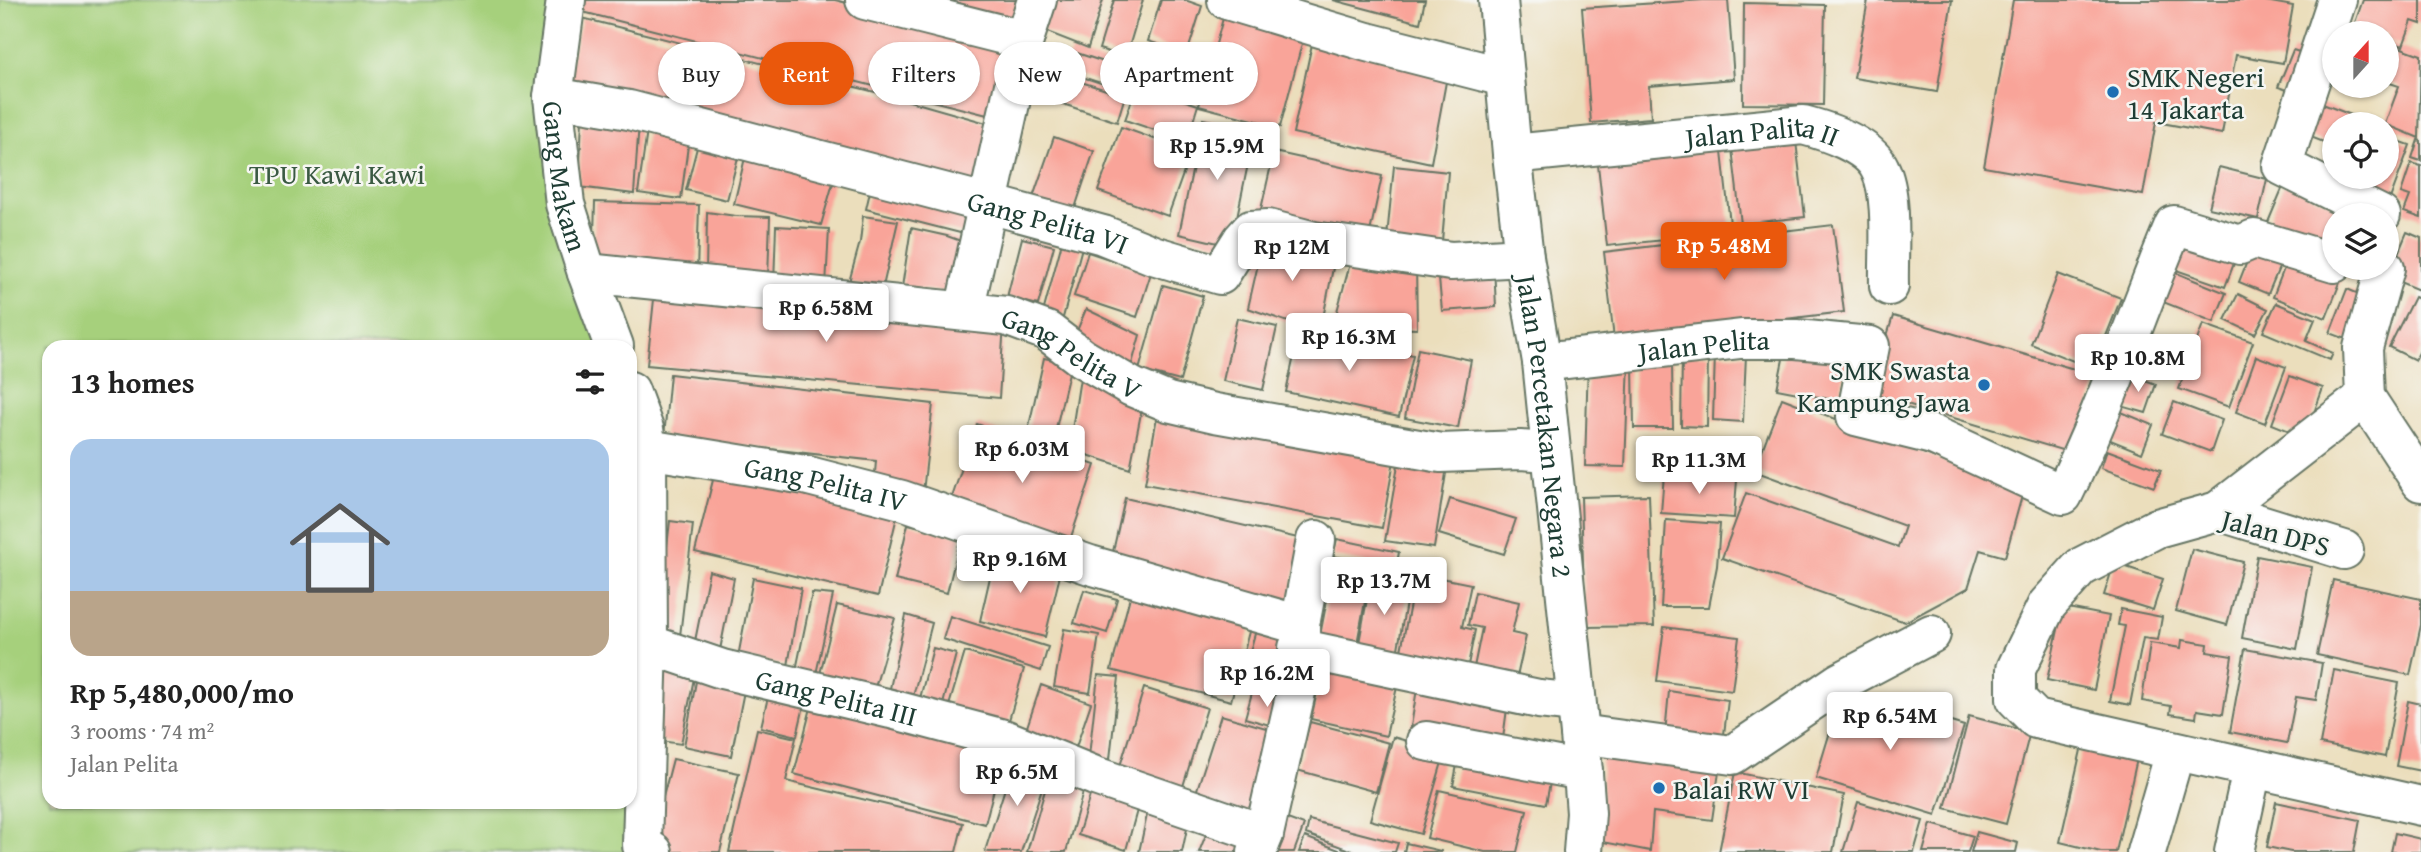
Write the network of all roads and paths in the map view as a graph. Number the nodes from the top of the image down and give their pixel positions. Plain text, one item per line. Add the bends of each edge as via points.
1 (566, 0) edge
2 (865, 0) edge
3 (1037, 0) edge
4 (1227, 0) edge
5 (1498, 0) edge
6 (2337, 0) edge
7 (1024, 40) junction
8 (1497, 75) junction
9 (554, 97) junction
10 (1512, 154) junction
11 (2357, 203) edge
12 (989, 204) junction
13 (1519, 258) junction
14 (2322, 259) edge
15 (587, 273) junction
16 (2373, 280) edge
17 (1889, 286) dead end
18 (964, 311) junction
19 (612, 340) edge
20 (1542, 362) junction
21 (2365, 397) junction
22 (637, 410) edge
23 (647, 449) junction
24 (1550, 452) junction
25 (2421, 482) edge
26 (2218, 511) junction
27 (1316, 540) dead end
28 (2344, 550) dead end
29 (1931, 634) dead end
30 (1299, 637) junction
31 (648, 644) junction
32 (1579, 736) junction
33 (1426, 741) dead end
34 (2175, 752) junction
35 (2252, 769) junction
36 (2421, 806) edge
37 (1260, 843) edge
38 (653, 852) edge
39 (1583, 852) edge
40 (2146, 852) edge
41 (2234, 852) edge

1 - 9 street, Gang Makam
2 - 7 street
3 - 7 street
4 - 8 street
5 - 8 street, Jalan Percetakan Negara 2
6 - 11 street via 2281,166
7 - 12 street
8 - 10 street, Jalan Percetakan Negara 2
9 - 12 street, Gang Pelita VI via 629,110
9 - 15 street, Gang Makam via 565,204
10 - 13 street, Jalan Percetakan Negara 2
10 - 17 street, Jalan Palita II via 1803,125 1831,132 1880,166 1888,188
12 - 13 street, Gang Pelita VI via 1103,235 1220,275 1251,230 1268,229 1314,241 1451,261
12 - 18 street
13 - 20 street, Jalan Percetakan Negara 2
14 - 20 street, Jalan Pelita via 2254,239 2240,245 2174,225 2089,443 2063,495 1933,435 1856,416 1870,346 1741,339
15 - 18 street, Gang Pelita V
15 - 19 street, Gang Makam
16 - 21 street via 2363,348
18 - 24 street, Gang Pelita V via 1006,316 1047,331 1082,358 1168,402 1441,453
20 - 24 street, Jalan Percetakan Negara 2
21 - 25 street
21 - 26 street
22 - 23 street
23 - 30 street, Gang Pelita IV via 805,475 902,500
23 - 31 street
24 - 32 street, Jalan Percetakan Negara 2
26 - 28 street, Jalan DPS
26 - 34 street, Jalan DPS via 2157,528 2081,567 2047,605 2016,669 2016,699 2036,719
27 - 30 street
29 - 32 street via 1840,682 1732,755
30 - 32 street, Gang Pelita IV via 1539,699
30 - 37 street via 1300,674
31 - 37 street, Gang Pelita III via 722,669 1004,739
31 - 38 street via 642,845
32 - 33 street
32 - 39 street, Jalan Percetakan Negara 2 via 1586,813
34 - 35 street, Jalan DPS
34 - 40 street
35 - 36 street, Jalan DPS
35 - 41 street

